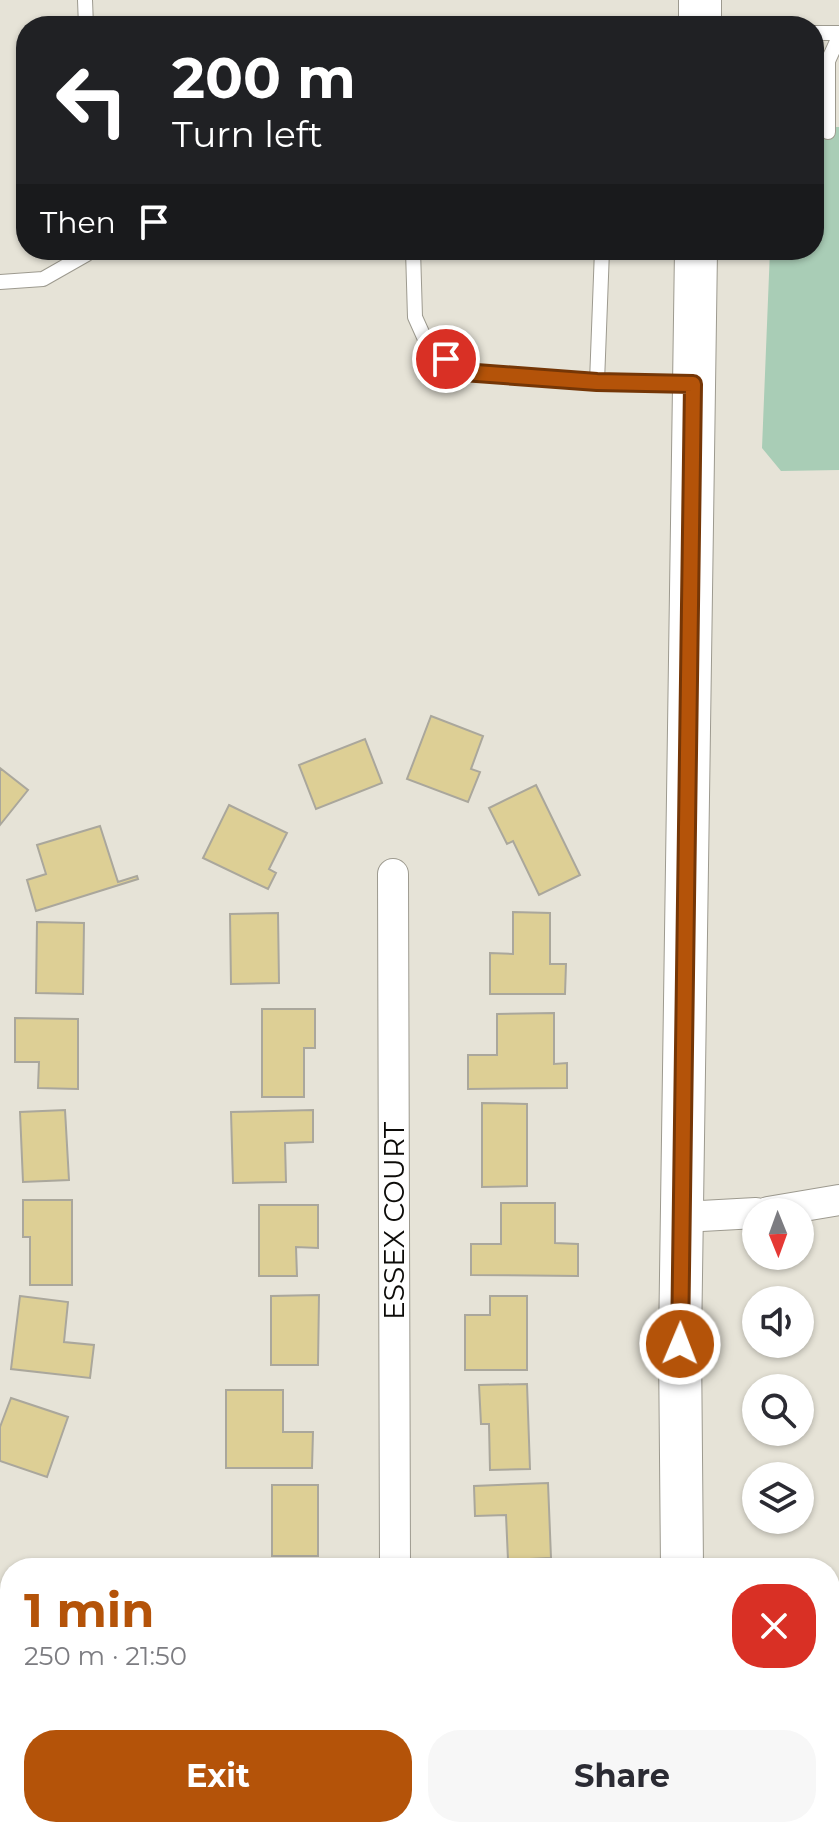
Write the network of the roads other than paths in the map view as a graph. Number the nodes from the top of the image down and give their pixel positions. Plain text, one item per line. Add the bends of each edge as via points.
1 (839, 35) edge
2 (824, 57) edge
3 (824, 91) edge
4 (828, 132) dead end
5 (76, 260) edge
6 (413, 260) edge
7 (602, 260) edge
8 (696, 260) edge
9 (0, 282) edge
10 (597, 382) junction
11 (693, 384) junction
12 (393, 874) dead end
13 (839, 1200) edge
14 (814, 1204) edge
15 (742, 1214) edge
16 (683, 1217) junction
17 (395, 1558) edge
18 (682, 1558) edge
19 (558, 1838) edge
20 (684, 1838) edge

1 - 2 lane
3 - 4 lane
5 - 9 lane via 43,279
6 - 10 lane via 415,317 428,346 463,372
7 - 10 lane
8 - 11 main road
10 - 11 lane
11 - 16 main road
12 - 17 street, ESSEX COURT
13 - 14 street
15 - 16 street
16 - 18 main road
19 - 20 street

